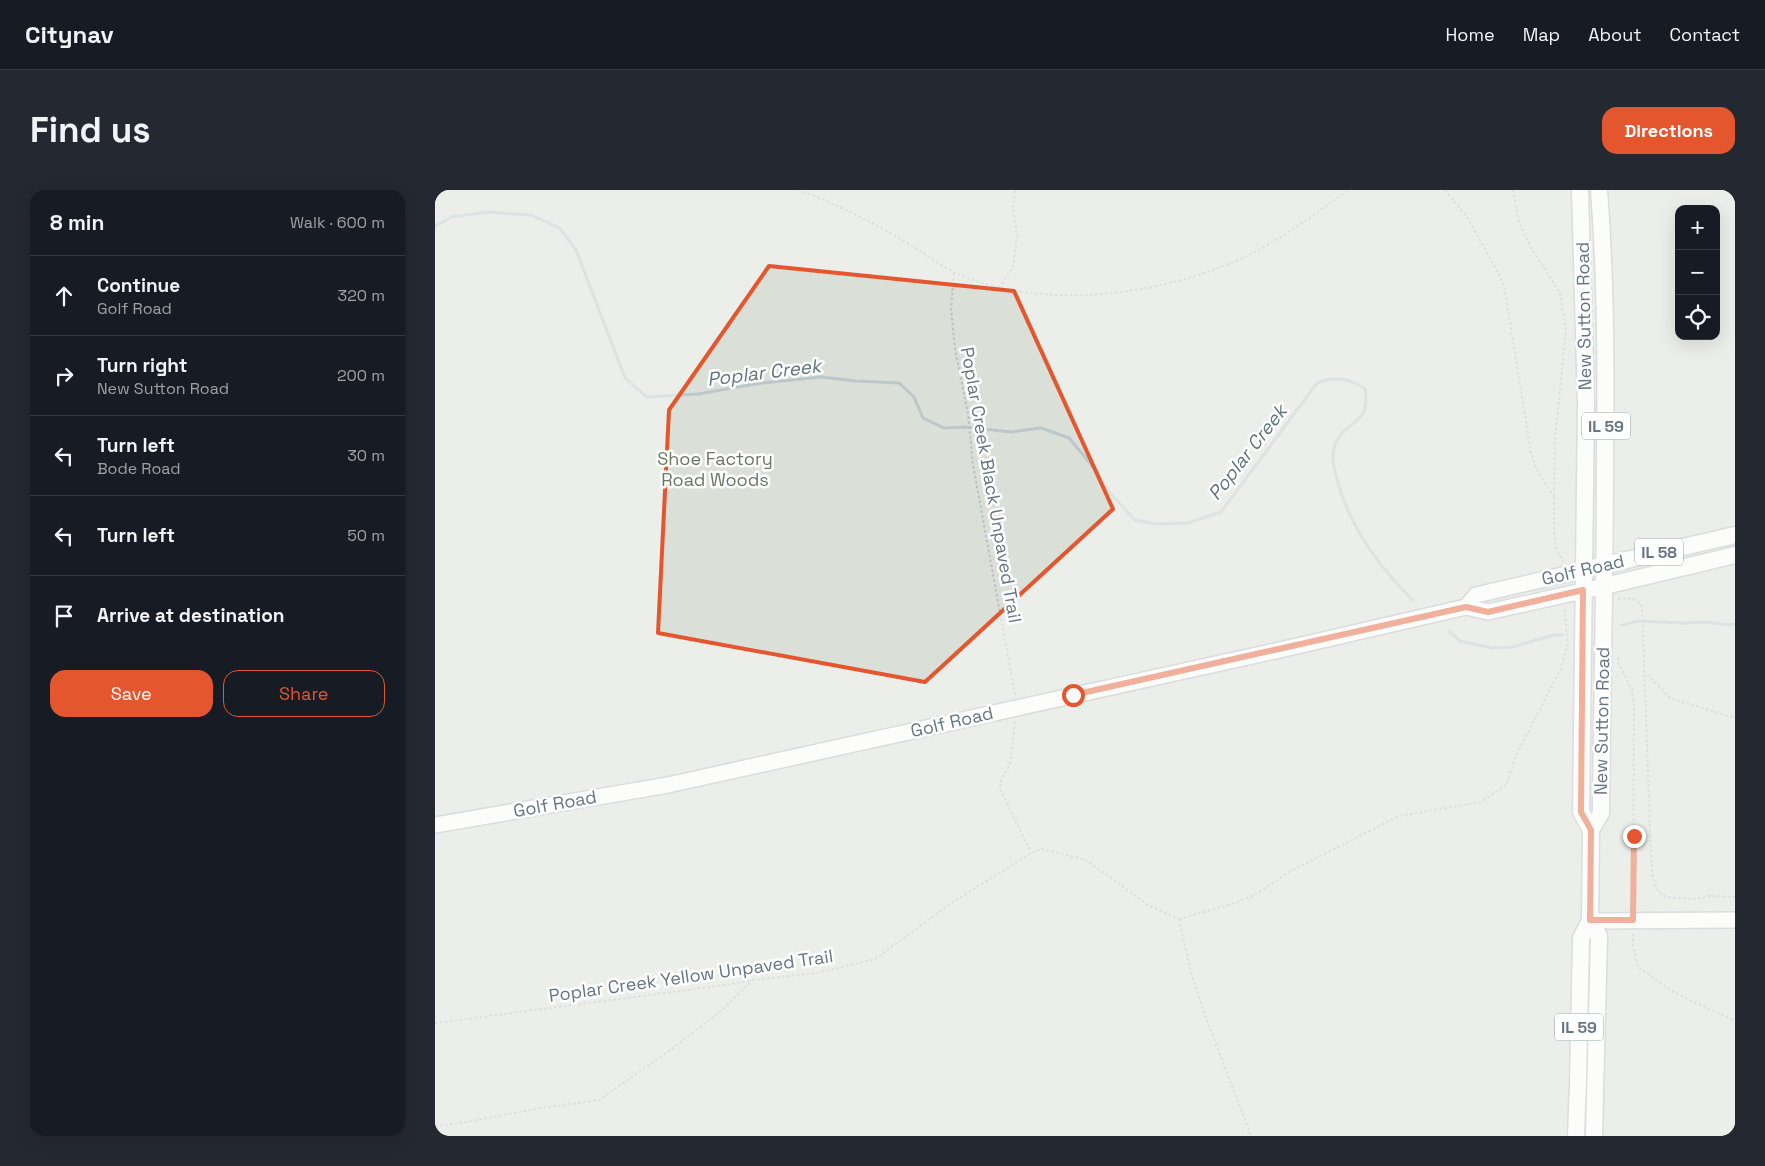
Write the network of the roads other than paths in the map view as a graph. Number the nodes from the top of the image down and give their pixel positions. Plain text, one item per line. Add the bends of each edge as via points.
1 (1580, 190) edge
2 (1599, 190) edge
3 (1735, 534) edge
4 (1735, 555) edge
5 (1605, 565) junction
6 (1584, 570) junction
7 (1605, 586) junction
8 (1583, 590) junction
9 (1466, 607) junction
10 (435, 826) edge
11 (1591, 830) junction
12 (1590, 920) junction
13 (1735, 920) edge
14 (1576, 1136) edge
15 (1594, 1136) edge

1 - 6 main road, New Sutton Road / IL 59 via 1586,404
2 - 5 main road, New Sutton Road / IL 59 via 1606,367
3 - 5 main road, Golf Road / IL 58
4 - 7 main road, Golf Road / IL 58
5 - 6 main road, Golf Road / IL 58
5 - 7 main road, New Sutton Road / IL 59
6 - 8 main road, New Sutton Road / IL 59
6 - 9 main road, Golf Road / IL 58 via 1476,595
7 - 8 main road, Golf Road / IL 58
7 - 11 main road, New Sutton Road / IL 59 via 1601,813
8 - 9 main road, Golf Road / IL 58 via 1488,612
8 - 11 main road, New Sutton Road / IL 59 via 1581,812
9 - 10 main road, Golf Road / IL 58 via 668,784
11 - 12 main road, New Sutton Road / IL 59
12 - 13 main road
12 - 14 main road, New Sutton Road / IL 59 via 1581,938
12 - 15 main road, New Sutton Road / IL 59 via 1599,936

